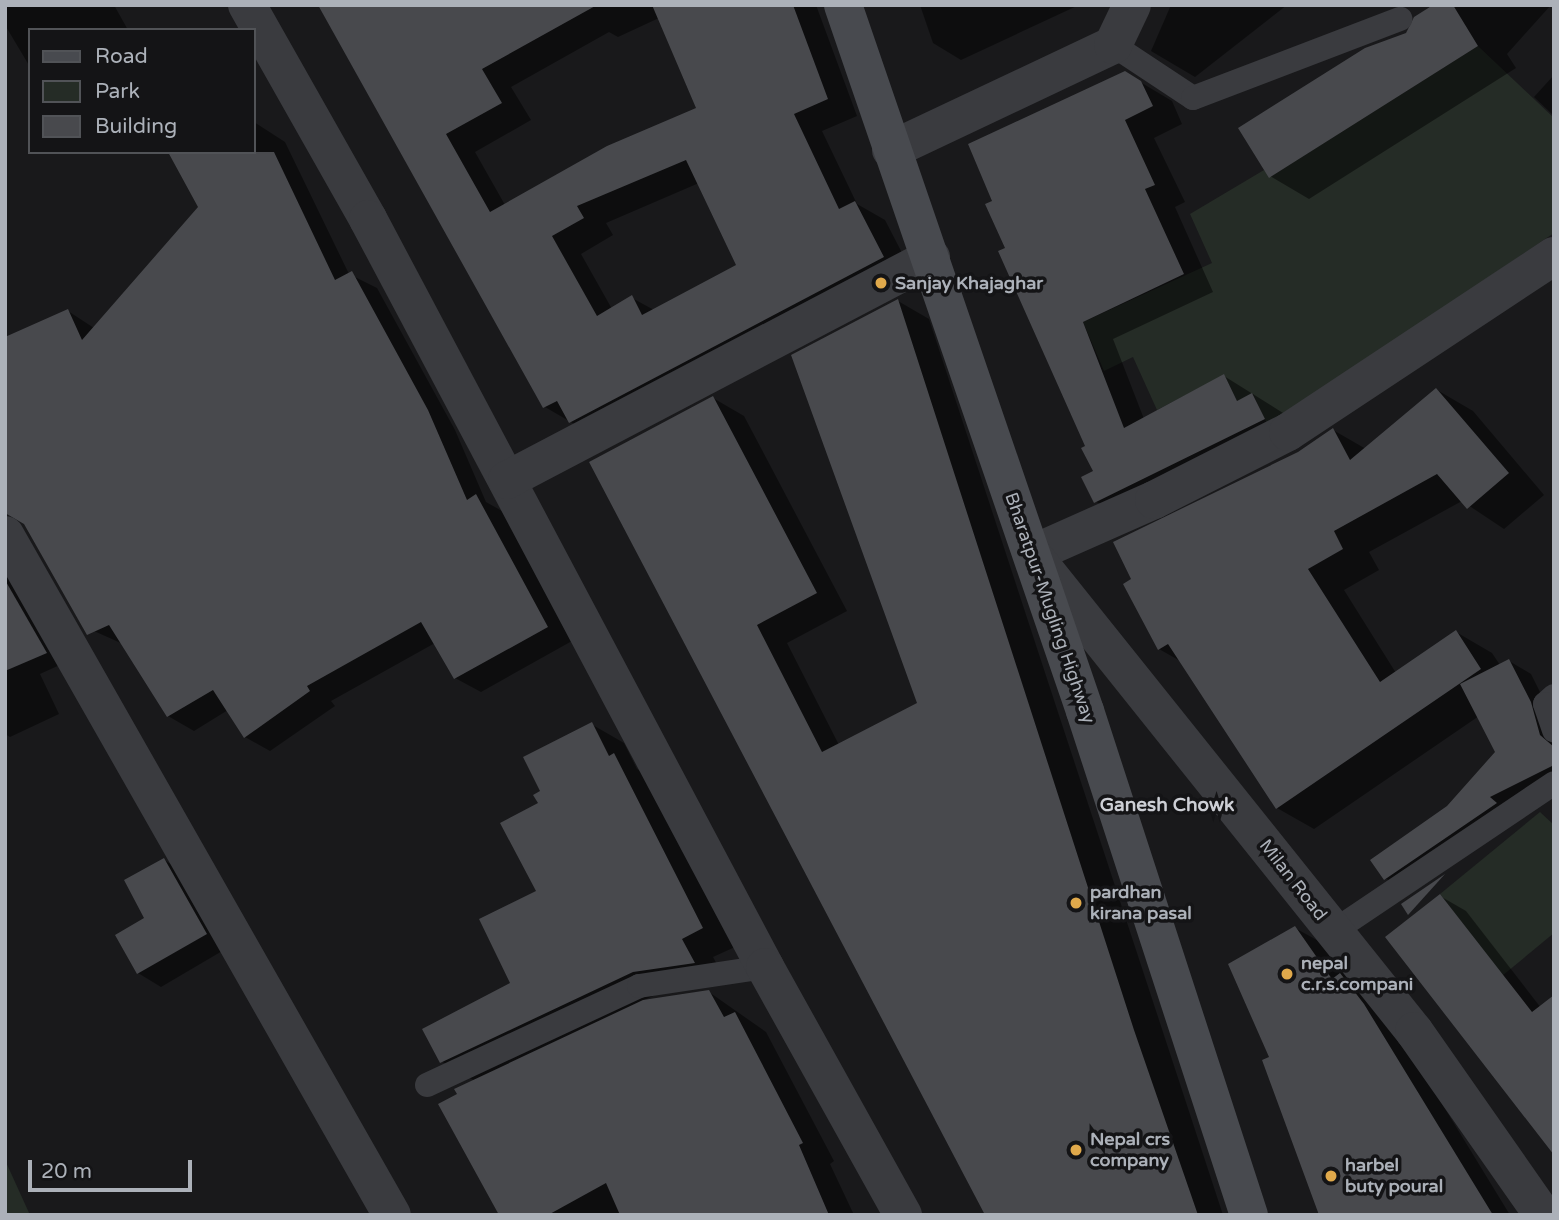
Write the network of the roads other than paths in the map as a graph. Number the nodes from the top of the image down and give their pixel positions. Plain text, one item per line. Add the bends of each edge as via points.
1 (247, 5) edge
2 (843, 5) edge
3 (1132, 5) edge
4 (1400, 19) dead end
5 (1113, 45) junction
6 (891, 150) junction
7 (1554, 256) edge
8 (931, 257) junction
9 (507, 480) junction
10 (5, 535) edge
11 (1032, 554) junction
12 (1554, 696) edge
13 (1554, 730) edge
14 (1554, 783) edge
15 (1334, 931) junction
16 (765, 967) junction
17 (427, 1085) dead end
18 (392, 1215) edge
19 (903, 1215) edge
20 (1249, 1215) edge
21 (1543, 1215) edge

1 - 9 street
2 - 6 main road, Bharatpur-Mugling Highway
3 - 5 street
4 - 5 lane via 1193,98
5 - 6 street
6 - 8 main road, Bharatpur-Mugling Highway
7 - 11 street via 1288,432 1154,500
8 - 9 street
8 - 11 main road, Bharatpur-Mugling Highway
9 - 16 street
10 - 18 street
11 - 15 street, Milan Road
11 - 20 main road, Bharatpur-Mugling Highway
12 - 13 lane via 1545,704
14 - 15 lane
15 - 21 street, Milan Road via 1414,1031
16 - 17 lane via 639,986
16 - 19 street

